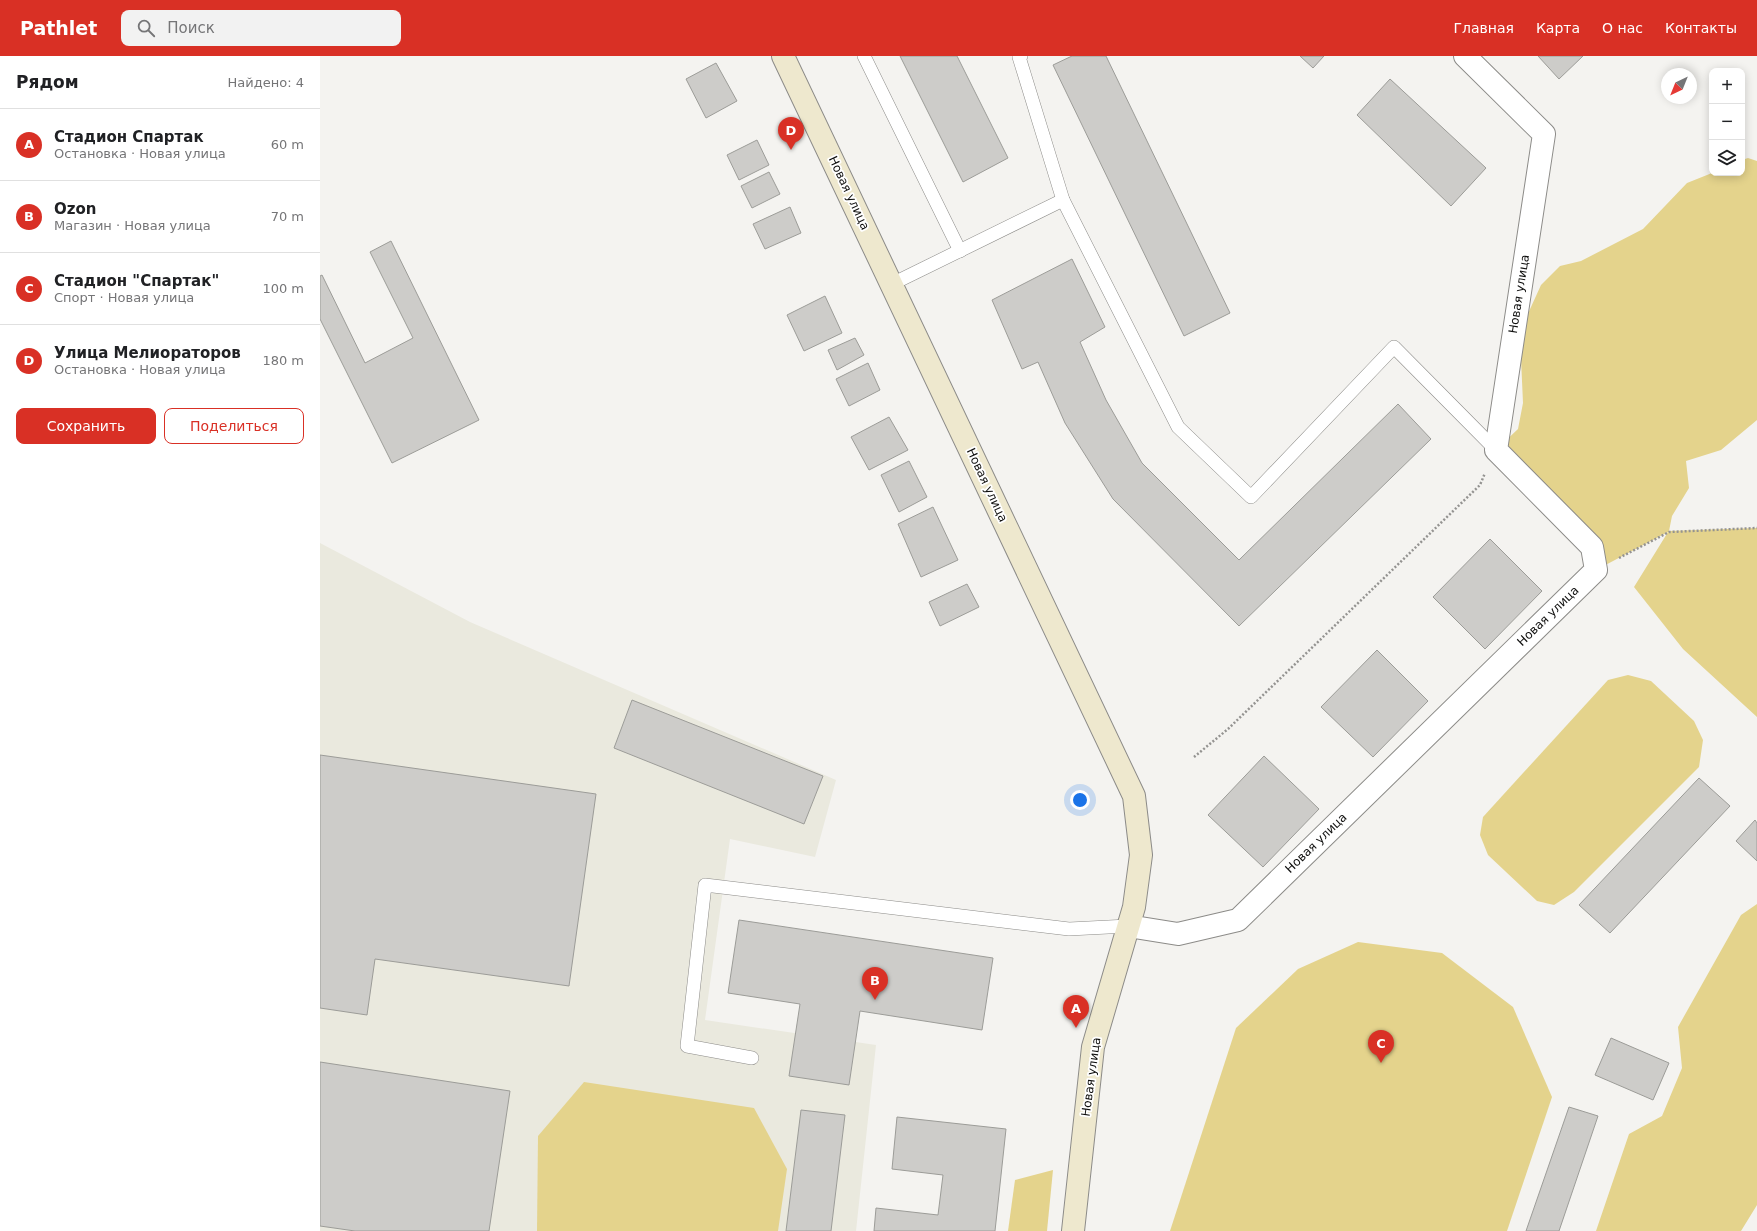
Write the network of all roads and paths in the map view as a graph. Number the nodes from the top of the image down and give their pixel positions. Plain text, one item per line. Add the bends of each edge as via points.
1 (783, 56) edge
2 (864, 56) edge
3 (1020, 56) edge
4 (1470, 58) edge
5 (1063, 200) junction
6 (960, 251) junction
7 (892, 284) junction
8 (1496, 450) junction
9 (1757, 528) edge
10 (1596, 570) junction
11 (1194, 757) dead end
12 (1128, 926) junction
13 (752, 1058) dead end
14 (1073, 1231) edge

1 - 7 street, Новая улица
2 - 6 lane
3 - 5 lane via 1018,57
4 - 8 street, Новая улица via 1544,134
5 - 6 lane
5 - 8 lane via 1178,427 1251,497 1394,347
6 - 7 lane
7 - 12 street, Новая улица via 1134,796 1141,855 1134,907
8 - 10 street via 1592,547
8 - 11 path via 1480,485 1228,729
9 - 10 path via 1669,532
10 - 12 street, Новая улица via 1238,920 1178,934
12 - 13 lane via 1069,929 705,885 687,1046
12 - 14 street, Новая улица via 1093,1047

